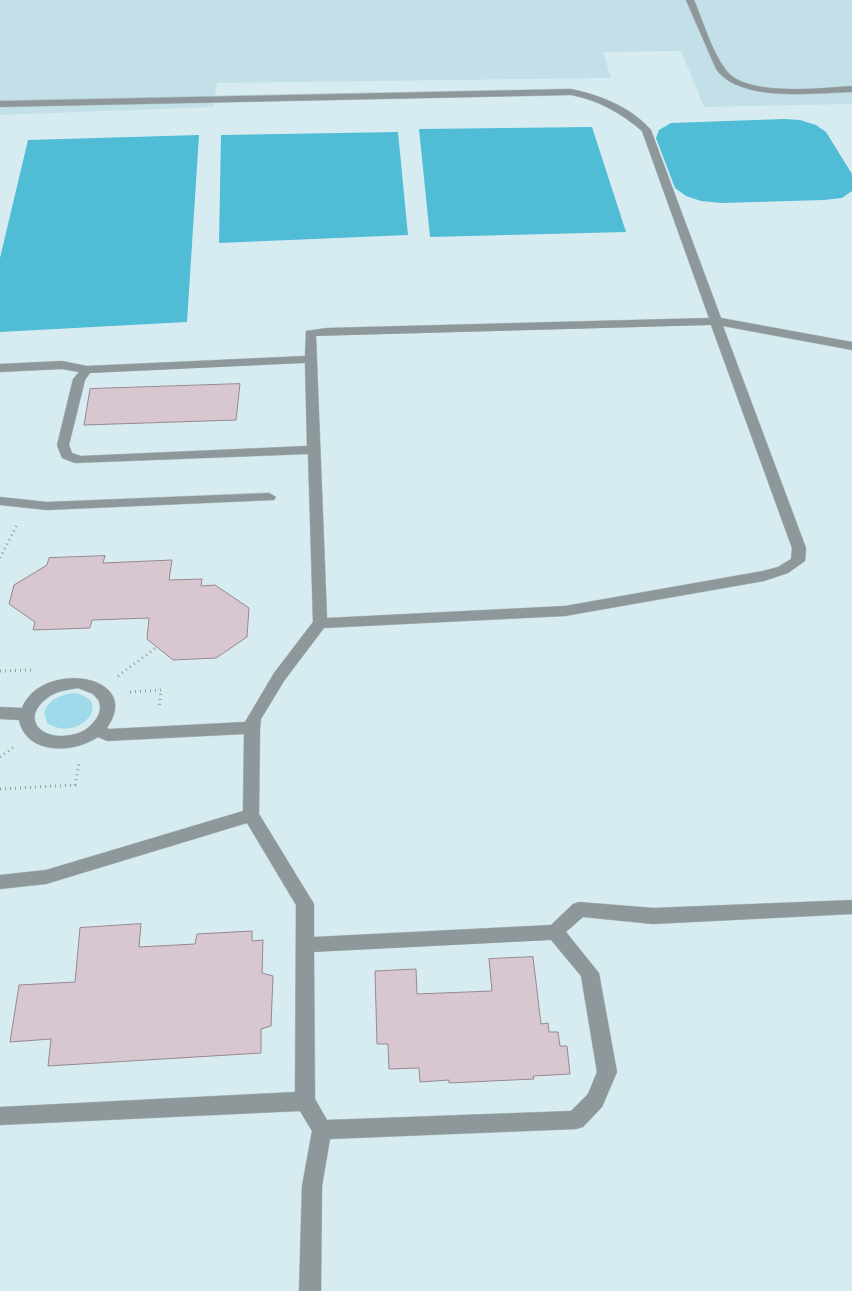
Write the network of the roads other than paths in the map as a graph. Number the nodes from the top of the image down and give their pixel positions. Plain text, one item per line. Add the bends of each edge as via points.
1 (690, 0) edge
2 (852, 89) edge
3 (0, 104) edge
4 (717, 321) junction
5 (852, 346) edge
6 (310, 359) junction
7 (0, 368) edge
8 (87, 370) junction
9 (313, 450) junction
10 (269, 497) dead end
11 (0, 500) edge
12 (320, 623) junction
13 (0, 713) edge
14 (26, 714) junction
15 (252, 728) junction
16 (97, 729) junction
17 (251, 815) junction
18 (0, 882) edge
19 (851, 911) edge
20 (555, 932) junction
21 (305, 945) junction
22 (305, 1101) junction
23 (0, 1116) edge
24 (322, 1130) junction
25 (310, 1291) edge

1 - 2 lane via 723,73 734,81 761,88
3 - 4 lane via 561,92 591,96 618,109 646,130
4 - 5 lane
4 - 6 lane via 327,331 310,333
4 - 12 lane via 799,548 798,561 764,576 565,611
6 - 8 lane
6 - 9 lane
7 - 8 lane via 62,366
8 - 9 lane via 79,379 64,445 67,455 80,460
9 - 12 lane
10 - 11 lane via 47,506
12 - 15 lane via 279,677 253,719
13 - 14 lane
14 - 16 lane via 30,730 38,738 50,742 78,740
14 - 16 lane via 33,700 53,686 90,684 100,689 109,706 108,716
15 - 16 lane via 106,735
15 - 17 lane
17 - 18 lane via 46,877
17 - 21 lane via 305,904
19 - 20 lane via 653,916 578,909
20 - 21 lane
20 - 24 lane via 590,973 608,1072 595,1100 576,1120
21 - 22 lane
22 - 23 lane
22 - 24 lane
24 - 25 lane via 312,1186

